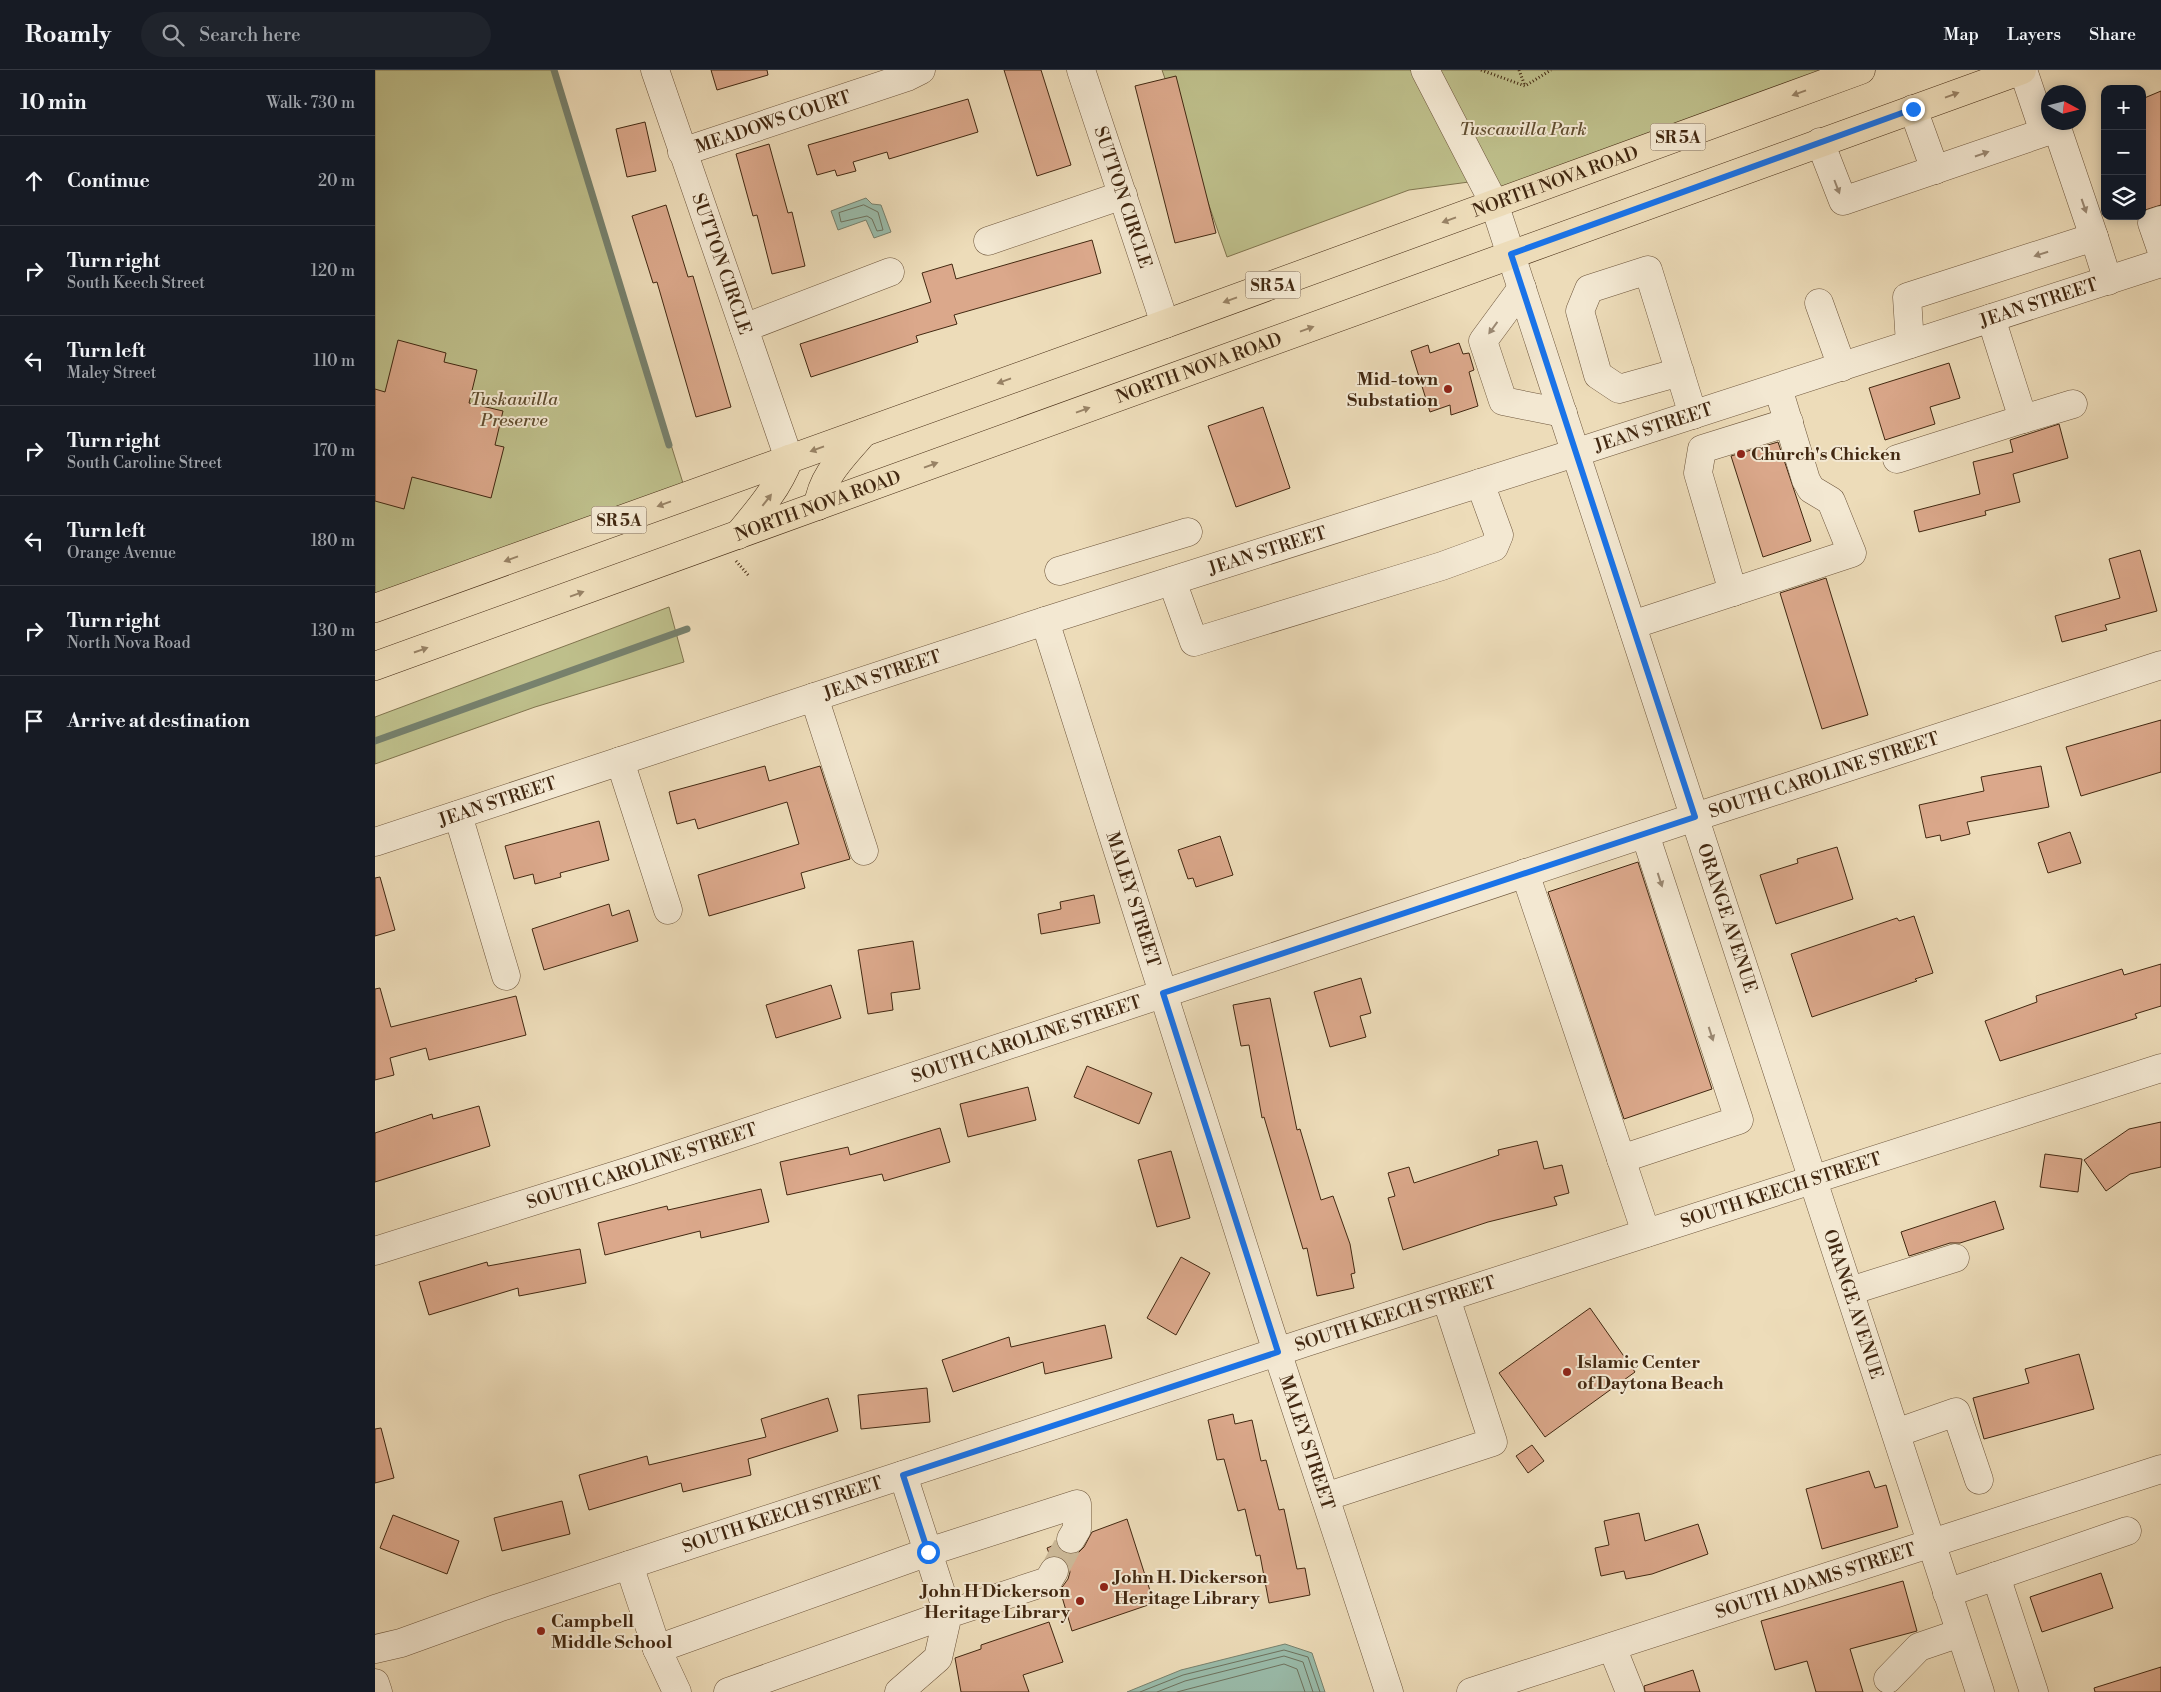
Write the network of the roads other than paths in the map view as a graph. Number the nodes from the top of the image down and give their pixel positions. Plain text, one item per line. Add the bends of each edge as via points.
1 (655, 70) edge
2 (921, 70) edge
3 (1081, 70) edge
4 (1425, 70) edge
5 (1861, 70) edge
6 (2023, 70) edge
7 (1913, 109) junction
8 (2044, 132) junction
9 (1820, 142) junction
10 (682, 152) junction
11 (1935, 170) junction
12 (1123, 195) junction
13 (1494, 203) junction
14 (2161, 220) edge
15 (2094, 237) junction
16 (988, 242) dead end
17 (2161, 249) edge
18 (1511, 254) junction
19 (2161, 263) edge
20 (890, 272) dead end
21 (2107, 281) junction
22 (1522, 288) junction
23 (1819, 303) dead end
24 (1991, 318) junction
25 (1165, 324) junction
26 (744, 328) junction
27 (1910, 344) junction
28 (1842, 367) junction
29 (1680, 372) junction
30 (1778, 388) junction
31 (2073, 404) dead end
32 (1563, 413) junction
33 (1693, 415) junction
34 (2023, 419) junction
35 (1789, 422) junction
36 (863, 433) junction
37 (1576, 453) junction
38 (789, 459) junction
39 (1897, 459) dead end
40 (1480, 483) junction
41 (818, 506) junction
42 (1188, 532) dead end
43 (737, 536) junction
44 (1059, 571) dead end
45 (1172, 581) junction
46 (1733, 592) junction
47 (375, 608) edge
48 (1045, 621) junction
49 (1632, 625) junction
50 (2161, 665) edge
51 (375, 666) edge
52 (814, 697) junction
53 (620, 762) junction
54 (458, 815) junction
55 (1695, 817) junction
56 (1645, 834) junction
57 (375, 842) edge
58 (864, 851) dead end
59 (1525, 873) junction
60 (668, 910) dead end
61 (506, 976) dead end
62 (1163, 993) junction
63 (2161, 1068) edge
64 (1621, 1159) junction
65 (1813, 1179) junction
66 (1646, 1233) junction
67 (375, 1251) edge
68 (1955, 1258) dead end
69 (1850, 1292) junction
70 (1446, 1298) junction
71 (1278, 1352) junction
72 (1896, 1433) junction
73 (2161, 1469) edge
74 (903, 1475) junction
75 (1979, 1480) dead end
76 (1325, 1497) junction
77 (2127, 1531) dead end
78 (1071, 1539) tunnel mouth
79 (1932, 1544) junction
80 (928, 1552) junction
81 (629, 1565) junction
82 (1051, 1576) tunnel mouth
83 (1996, 1576) junction
84 (1947, 1593) junction
85 (948, 1614) junction
86 (1960, 1633) junction
87 (1613, 1646) junction
88 (375, 1649) edge
89 (657, 1649) junction
90 (1888, 1679) dead end
91 (375, 1683) edge
92 (378, 1692) edge
93 (677, 1692) edge
94 (728, 1692) edge
95 (899, 1692) edge
96 (1389, 1692) edge
97 (1471, 1692) edge
98 (1630, 1692) edge
99 (1980, 1692) edge
100 (2034, 1692) edge

1 - 10 street, SUTTON CIRCLE
2 - 10 street, MEADOWS COURT
3 - 12 street, SUTTON CIRCLE
4 - 13 street, ORANGE AVENUE
5 -> 13 main road, NORTH NOVA ROAD / SR 5A
7 -> 6 main road, NORTH NOVA ROAD
6 - 8 street
7 - 9 main road, NORTH NOVA ROAD
7 - 11 street
11 -> 8 street
8 -> 15 street via 2057,128
9 -> 11 street via 1843,201
9 - 18 main road, NORTH NOVA ROAD
10 - 26 street, SUTTON CIRCLE
12 - 16 street
12 - 25 street, SUTTON CIRCLE
13 - 18 street, ORANGE AVENUE
13 -> 25 main road, NORTH NOVA ROAD / SR 5A
14 - 17 street via 2152,222
15 - 21 street
15 -> 27 street via 1907,297
18 - 22 street, ORANGE AVENUE
41 -> 18 main road, NORTH NOVA ROAD
19 - 21 street, JEAN STREET
20 - 26 street
21 - 24 street, JEAN STREET
22 - 32 street, ORANGE AVENUE
22 -> 32 street via 1483,341 1503,401
23 - 28 street
24 - 27 street, JEAN STREET
24 - 34 street
25 -> 36 main road, NORTH NOVA ROAD / SR 5A
26 - 38 street, SUTTON CIRCLE
27 - 28 street, JEAN STREET
28 - 30 street, JEAN STREET
29 - 29 street via 1648,270 1589,289 1580,311 1599,375 1619,390
29 - 33 street
30 - 33 street, JEAN STREET
30 - 35 street
31 - 34 street
32 - 37 street, ORANGE AVENUE
33 - 37 street, JEAN STREET
34 - 39 street
35 - 46 street via 1702,449 1698,473
35 - 46 street via 1811,489 1831,501 1852,553
36 -> 38 main road, NORTH NOVA ROAD / SR 5A
36 - 41 main road via 829,474 820,490
37 - 40 street, JEAN STREET
37 - 49 street, ORANGE AVENUE
43 -> 38 main road via 782,478
38 -> 47 main road, NORTH NOVA ROAD / SR 5A
40 - 45 street, JEAN STREET
40 - 45 street via 1499,534 1494,547 1442,566 1194,642
41 - 43 main road, NORTH NOVA ROAD
42 - 44 street
51 -> 43 main road, NORTH NOVA ROAD
45 - 48 street, JEAN STREET
46 - 49 street
48 - 52 street, JEAN STREET
48 - 62 street, MALEY STREET
49 - 55 street, ORANGE AVENUE
50 - 55 street, SOUTH CAROLINE STREET
52 - 53 street, JEAN STREET
52 - 58 street
53 - 54 street, JEAN STREET
53 - 60 street
54 - 57 street, JEAN STREET
54 - 61 street
55 - 56 street, SOUTH CAROLINE STREET
55 - 65 street, ORANGE AVENUE
56 - 59 street, SOUTH CAROLINE STREET
56 -> 64 street via 1739,1120
59 - 62 street, SOUTH CAROLINE STREET
59 - 64 street
62 - 67 street, SOUTH CAROLINE STREET via 632,1170
62 - 71 street, MALEY STREET
63 - 65 street, SOUTH KEECH STREET
64 - 66 street
65 - 66 street, SOUTH KEECH STREET
65 - 69 street, ORANGE AVENUE
66 - 70 street, SOUTH KEECH STREET
68 - 69 street
69 - 72 street, ORANGE AVENUE
70 - 71 street, SOUTH KEECH STREET
70 - 76 street via 1493,1442
71 - 74 street, SOUTH KEECH STREET
71 - 76 street, MALEY STREET
72 - 75 street via 1957,1412
72 - 79 street, ORANGE AVENUE
73 - 79 street, SOUTH ADAMS STREET
74 - 80 street
74 - 81 street, SOUTH KEECH STREET
76 - 96 street, MALEY STREET
77 - 83 street
78 - 80 street via 1077,1529 1077,1504
79 - 84 street, ORANGE AVENUE
79 - 87 street, SOUTH ADAMS STREET
80 - 85 street
80 - 89 street
81 - 88 street, SOUTH KEECH STREET
81 - 89 street
82 - 85 street
83 - 84 street
83 - 100 street
84 - 86 street, ORANGE AVENUE
85 - 94 street
85 - 95 street via 938,1658
86 - 90 street via 1919,1647
86 - 99 street, ORANGE AVENUE
87 - 97 street, SOUTH ADAMS STREET
87 - 98 street
89 - 93 street
91 - 92 street

